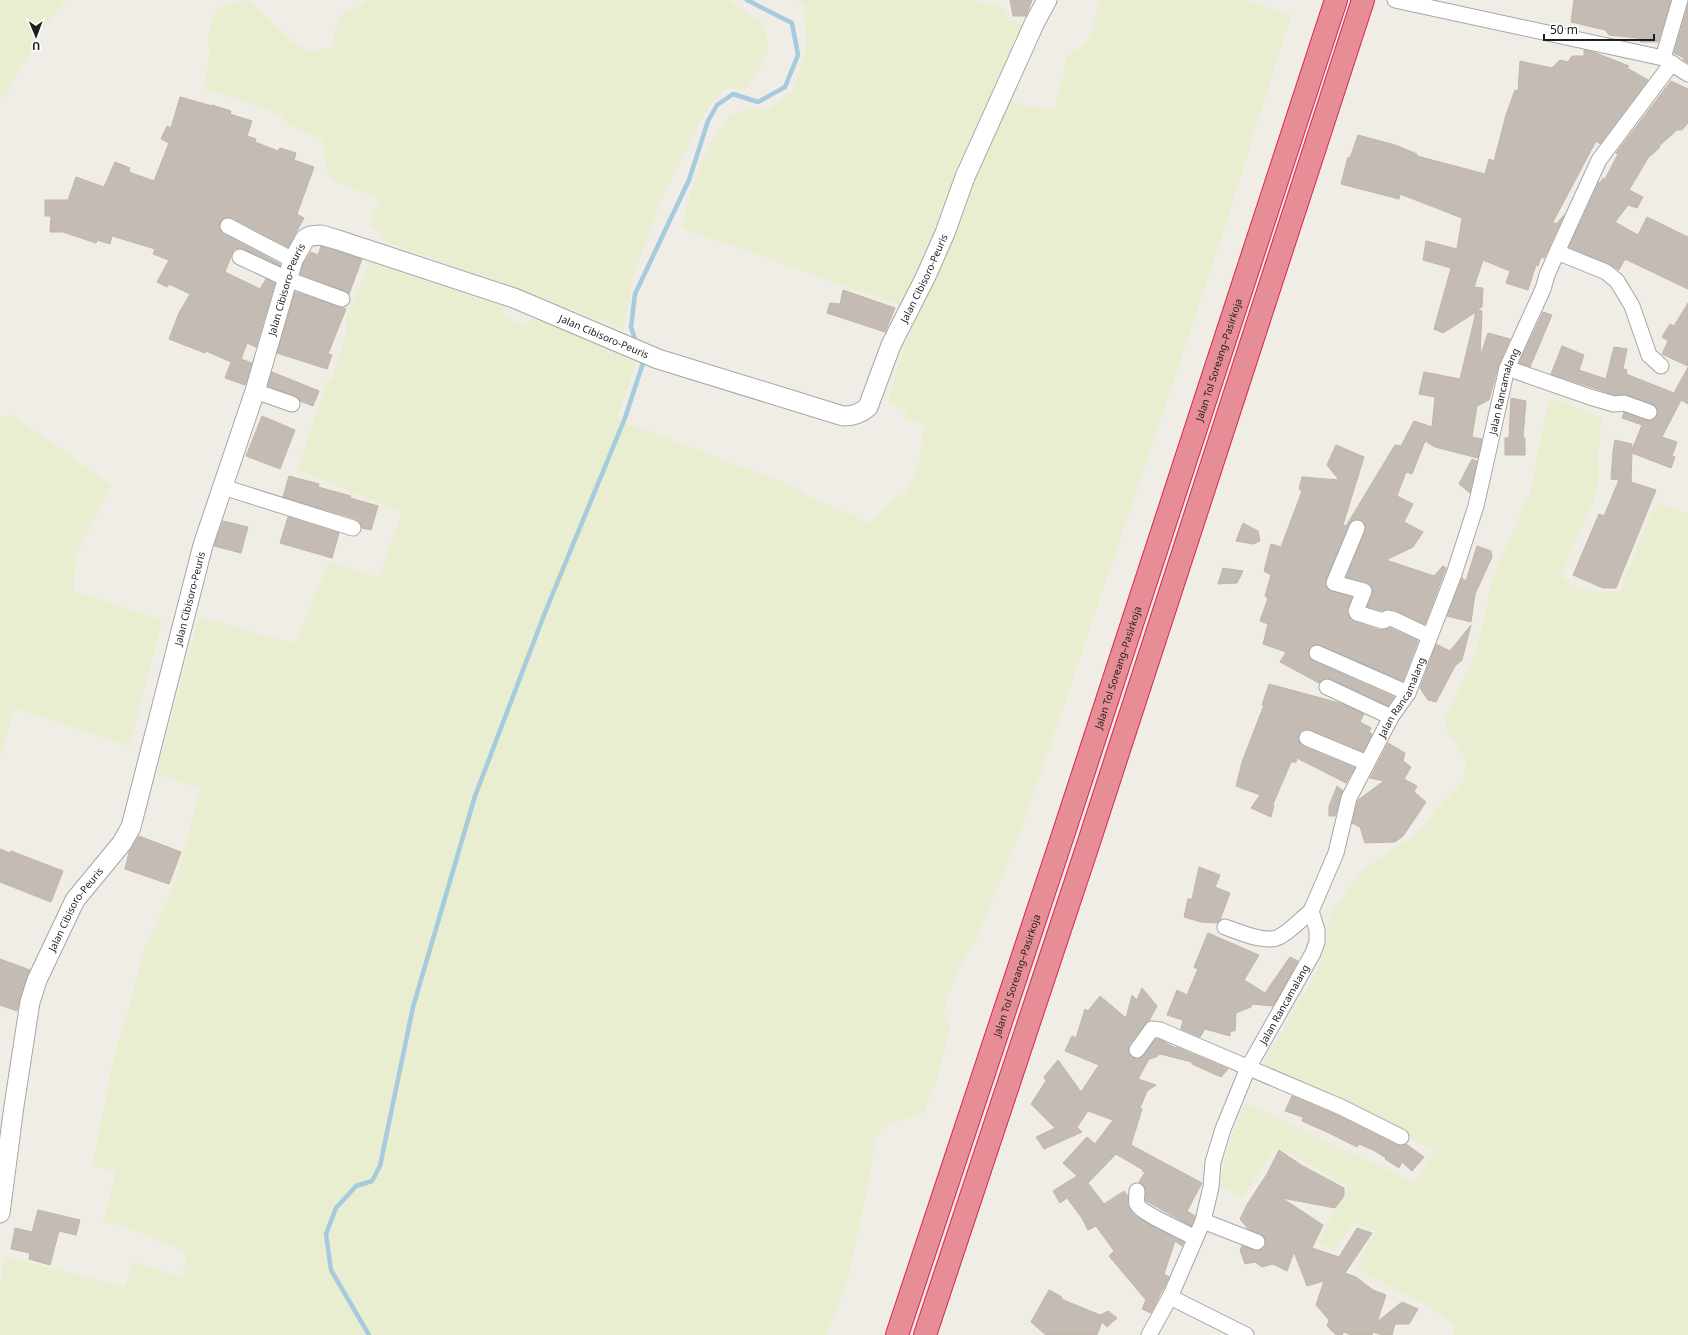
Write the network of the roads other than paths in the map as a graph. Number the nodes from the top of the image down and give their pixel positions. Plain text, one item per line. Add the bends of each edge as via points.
1 (1048, 0) edge
2 (1336, 0) edge
3 (1363, 0) edge
4 (1395, 0) edge
5 (1680, 0) edge
6 (1668, 61) junction
7 (1688, 74) edge
8 (228, 226) dead end
9 (1557, 252) junction
10 (240, 257) dead end
11 (293, 260) junction
12 (287, 279) junction
13 (342, 299) dead end
14 (1661, 366) dead end
15 (1507, 368) junction
16 (255, 391) junction
17 (292, 404) dead end
18 (1650, 412) dead end
19 (223, 487) junction
20 (353, 528) dead end
21 (1357, 528) dead end
22 (1429, 636) junction
23 (1317, 653) dead end
24 (1327, 687) dead end
25 (1408, 693) junction
26 (1391, 717) junction
27 (1307, 738) dead end
28 (1367, 763) junction
29 (1313, 917) junction
30 (1225, 927) dead end
31 (1137, 1050) dead end
32 (1248, 1068) junction
33 (1401, 1137) dead end
34 (1137, 1191) dead end
35 (0, 1213) edge
36 (1203, 1221) junction
37 (1189, 1234) junction
38 (1257, 1242) dead end
39 (1170, 1297) junction
40 (1151, 1331) edge
41 (898, 1335) edge
42 (926, 1335) edge
43 (1246, 1335) edge

1 - 11 street, Jalan Cibisoro-Peuris via 1035,22 965,177 945,233 891,345 868,407 862,413 843,416 658,359 514,298 321,235 305,239
2 - 41 highway, Jalan Tol Soreang–Pasirkoja
3 - 42 highway
4 - 6 street
5 - 6 street
6 - 7 street
6 - 9 street, Jalan Rancamalang via 1599,160
8 - 11 street
9 - 14 street via 1611,276 1632,306 1649,355
9 - 15 street, Jalan Rancamalang
10 - 12 street
11 - 12 street, Jalan Cibisoro-Peuris
12 - 13 street
12 - 16 street, Jalan Cibisoro-Peuris
15 - 18 street via 1590,397 1614,404 1624,403
15 - 22 street, Jalan Rancamalang via 1476,506 1454,574
16 - 17 street
16 - 19 street, Jalan Cibisoro-Peuris
19 - 20 street
19 - 35 street, Jalan Cibisoro-Peuris via 203,545 132,827 122,843 74,900 37,980 30,1002
21 - 22 street via 1334,583 1364,591 1357,613 1383,621 1393,619
22 - 25 street, Jalan Rancamalang
23 - 25 street
24 - 26 street
25 - 26 street, Jalan Rancamalang
26 - 28 street, Jalan Rancamalang
27 - 28 street
28 - 29 street, Jalan Rancamalang via 1349,798 1336,854
29 - 30 street via 1271,940
29 - 32 street, Jalan Rancamalang via 1317,930 1317,942 1313,953
31 - 32 street via 1152,1029
32 - 33 street via 1341,1107
32 - 36 street, Jalan Rancamalang via 1223,1129 1213,1162 1211,1187
34 - 37 street via 1137,1204 1140,1209
36 - 37 street, Jalan Rancamalang
36 - 38 street
37 - 39 street, Jalan Rancamalang
39 - 40 street, Jalan Rancamalang
39 - 43 street

